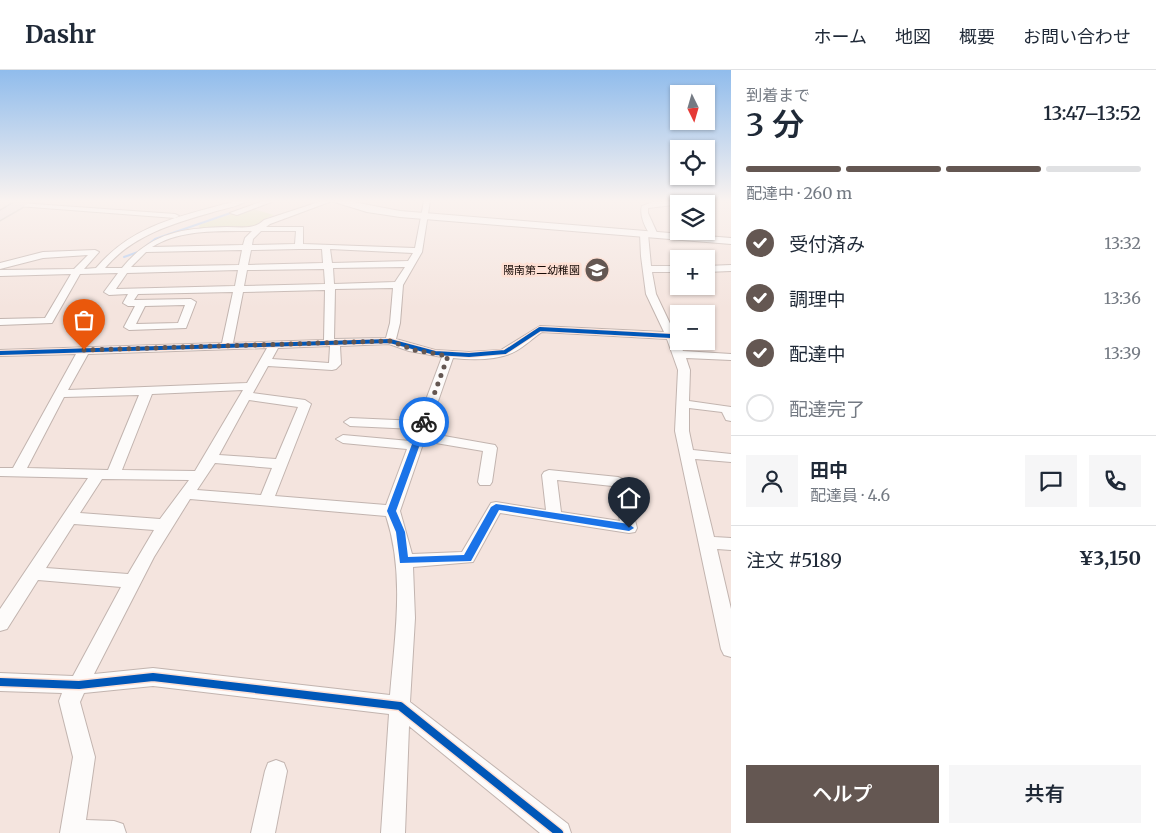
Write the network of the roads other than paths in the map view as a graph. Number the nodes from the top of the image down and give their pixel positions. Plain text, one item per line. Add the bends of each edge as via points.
1 (139, 237) edge
2 (175, 237) edge
3 (250, 237) edge
4 (300, 237) edge
5 (421, 237) edge
6 (649, 237) edge
7 (680, 237) edge
8 (731, 241) edge
9 (326, 246) junction
10 (246, 247) junction
11 (299, 247) junction
12 (146, 250) junction
13 (418, 251) junction
14 (411, 264) junction
15 (0, 266) edge
16 (328, 266) junction
17 (242, 267) junction
18 (715, 268) edge
19 (731, 268) edge
20 (647, 269) junction
21 (670, 269) edge
22 (123, 270) junction
23 (77, 271) junction
24 (98, 271) junction
25 (0, 273) edge
26 (398, 285) junction
27 (330, 287) junction
28 (238, 290) junction
29 (134, 292) junction
30 (141, 303) junction
31 (0, 322) edge
32 (670, 334) edge
33 (670, 336) edge
34 (390, 341) junction
35 (332, 343) junction
36 (274, 345) junction
37 (227, 346) junction
38 (84, 350) junction
39 (677, 350) edge
40 (0, 353) edge
41 (679, 354) junction
42 (448, 356) junction
43 (731, 357) edge
44 (264, 362) junction
45 (147, 391) junction
46 (247, 391) junction
47 (60, 394) junction
48 (683, 404) junction
49 (731, 417) edge
50 (350, 422) dead end
51 (419, 436) junction
52 (343, 439) dead end
53 (687, 454) junction
54 (210, 458) junction
55 (731, 458) edge
56 (280, 464) junction
57 (0, 472) edge
58 (18, 472) junction
59 (106, 474) junction
60 (200, 476) junction
61 (485, 482) dead end
62 (185, 494) junction
63 (266, 500) junction
64 (392, 511) junction
65 (554, 516) junction
66 (70, 518) junction
67 (165, 525) junction
68 (707, 542) junction
69 (731, 544) edge
70 (403, 561) junction
71 (33, 573) junction
72 (132, 581) junction
73 (0, 624) edge
74 (731, 649) edge
75 (0, 682) edge
76 (78, 686) junction
77 (400, 706) junction
78 (276, 771) dead end
79 (72, 832) edge
80 (114, 833) edge
81 (263, 833) edge
82 (393, 833) edge
83 (558, 833) edge

1 - 24 street via 117,250
2 - 12 street via 158,240
3 - 10 street
4 - 11 street
5 - 13 street
6 - 20 street
7 - 8 street
9 - 11 street
9 - 13 street
9 - 16 street
10 - 11 street
10 - 12 street
10 - 17 street
12 - 22 street
13 - 14 street
14 - 16 street
14 - 26 street
15 - 23 street via 43,254 95,252
16 - 17 street
16 - 27 street
17 - 22 street
17 - 28 street
18 - 19 street
20 - 21 street
20 - 32 street via 652,294
22 - 24 street
22 - 29 street via 109,292
23 - 24 street
23 - 25 street
23 - 31 street via 48,321
26 - 27 street
26 - 34 street
27 - 28 street
27 - 35 street
28 - 29 street
28 - 37 street
29 - 30 street via 128,303
30 - 30 street via 161,303 191,302 182,326 129,327
33 - 42 street via 540,329 508,352
34 - 35 street
34 - 42 street via 414,350
35 - 36 street
35 - 44 street via 335,364 332,368
36 - 37 street
36 - 44 street
37 - 38 street
38 - 40 street
38 - 47 street
39 - 41 street
41 - 43 street
41 - 48 street via 684,370
42 - 51 street
44 - 46 street
45 - 46 street
45 - 47 street
45 - 59 street
46 - 54 street
46 - 56 street via 305,404
47 - 58 street
48 - 49 street via 726,409
48 - 53 street via 682,431
50 - 51 street
51 - 52 street
51 - 61 street via 490,448
51 - 64 street
53 - 55 street
53 - 68 street
54 - 56 street
54 - 60 street
56 - 63 street
57 - 58 street
58 - 59 street
59 - 60 street
59 - 66 street
60 - 62 street
62 - 63 street
62 - 67 street
63 - 64 street
64 - 70 street via 400,532
65 - 65 street via 601,523 629,528 618,482 549,475
65 - 70 street via 496,507 467,558
66 - 67 street
66 - 71 street
67 - 72 street
68 - 69 street
68 - 74 street
70 - 77 street via 406,597
71 - 72 street
71 - 73 street
72 - 76 street
75 - 76 street
76 - 77 street via 153,677
76 - 79 street via 69,701 84,757
77 - 82 street
77 - 83 street
78 - 81 street
79 - 80 street

